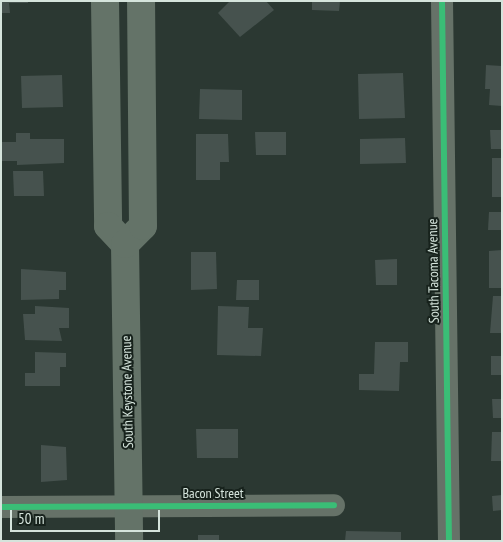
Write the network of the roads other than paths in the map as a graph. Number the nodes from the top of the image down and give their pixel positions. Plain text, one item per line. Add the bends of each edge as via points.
1 (105, 1) edge
2 (141, 1) edge
3 (442, 1) edge
4 (126, 244) junction
5 (334, 505) dead end
6 (128, 506) junction
7 (1, 507) edge
8 (129, 541) edge
9 (449, 541) edge

1 - 4 main road via 108,226
2 - 4 main road via 144,226
3 - 9 street, South Tacoma Avenue
4 - 6 main road, South Keystone Avenue
5 - 6 street, Bacon Street
6 - 7 street, Bacon Street
6 - 8 main road, South Keystone Avenue

